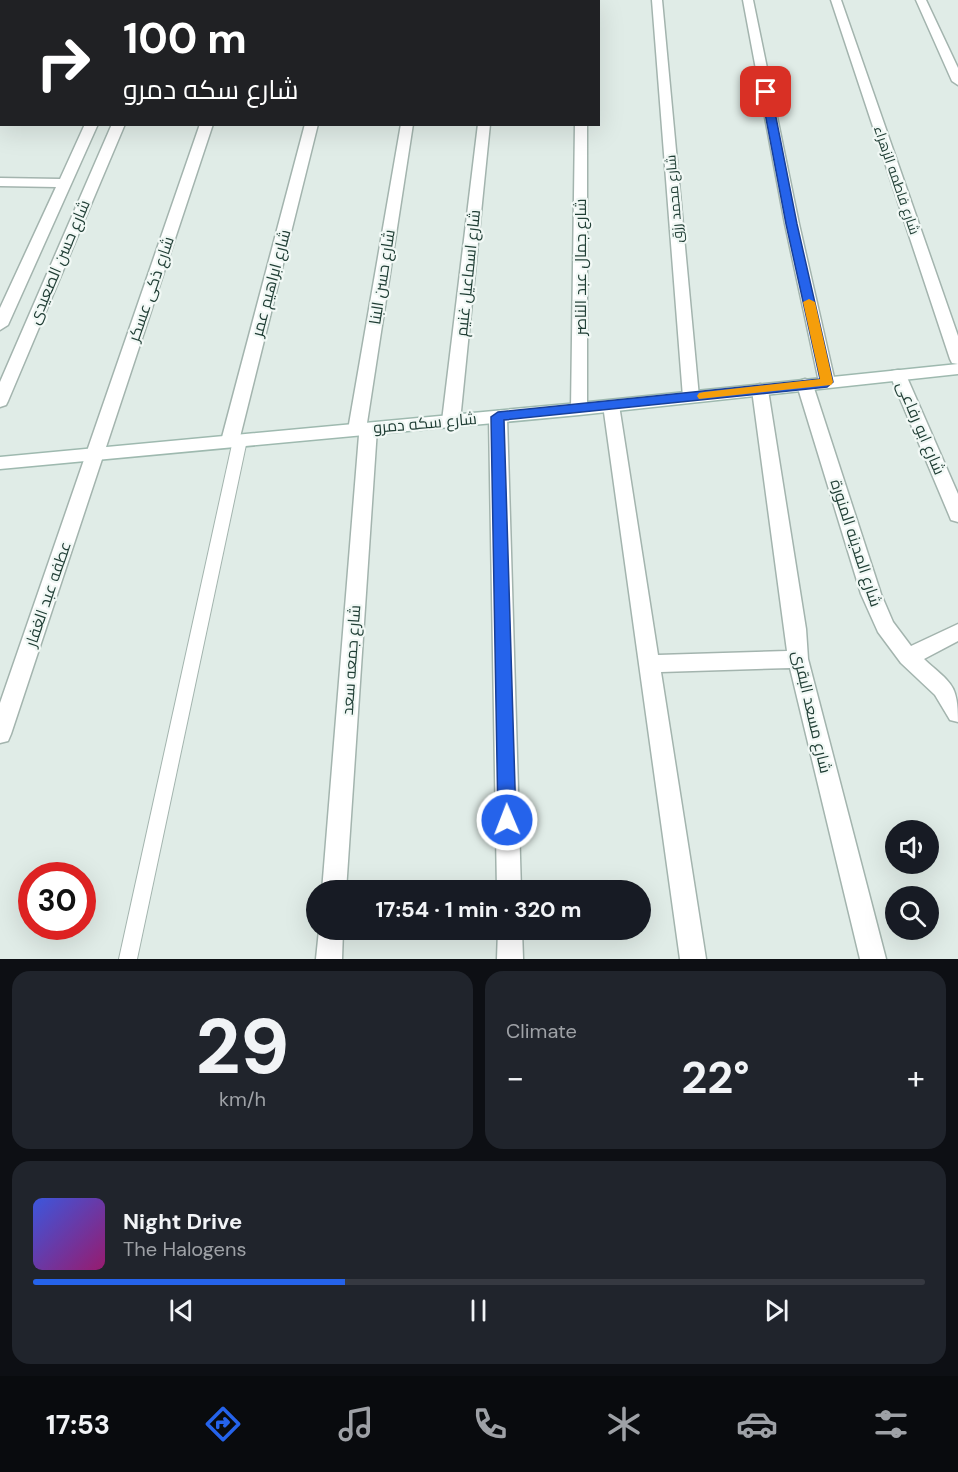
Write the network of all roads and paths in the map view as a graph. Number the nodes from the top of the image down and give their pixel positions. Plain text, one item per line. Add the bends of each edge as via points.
1 (657, 0) edge
2 (748, 0) edge
3 (836, 0) edge
4 (921, 0) edge
5 (958, 81) edge
6 (91, 126) edge
7 (118, 126) edge
8 (206, 126) edge
9 (312, 126) edge
10 (407, 126) edge
11 (484, 126) edge
12 (581, 126) edge
13 (0, 182) edge
14 (65, 183) junction
15 (55, 204) junction
16 (83, 205) junction
17 (0, 326) edge
18 (958, 359) edge
19 (958, 369) edge
20 (898, 375) junction
21 (827, 382) junction
22 (805, 385) junction
23 (760, 390) junction
24 (692, 397) junction
25 (0, 401) edge
26 (611, 405) junction
27 (579, 409) junction
28 (498, 417) junction
29 (451, 421) junction
30 (362, 429) junction
31 (235, 441) junction
32 (96, 454) junction
33 (0, 463) edge
34 (958, 515) edge
35 (958, 632) edge
36 (908, 657) junction
37 (798, 660) junction
38 (650, 664) junction
39 (958, 713) edge
40 (0, 734) edge
41 (335, 880) edge
42 (509, 880) edge
43 (330, 940) edge
44 (510, 940) edge
45 (128, 959) edge
46 (329, 959) edge
47 (510, 959) edge
48 (693, 959) edge
49 (873, 959) edge

1 - 24 street, شارع محمد رزق
2 - 21 street
3 - 18 street, شارع فاطمه الزهراء
4 - 5 street
6 - 14 street, شارع حسن الصعيدى
7 - 16 street, شارع حسن الصعيدى
8 - 32 street, شارع ذكى عسكر
9 - 31 street, شارع ابراهيم عمر
10 - 30 street, شارع حسن البنا
11 - 29 street, شارع اسماعيل غنيم
12 - 27 street, شارع جمال عبد الناصر
13 - 14 street
14 - 15 street, شارع حسن الصعيدى
15 - 16 street
15 - 17 street, شارع حسن الصعيدى
16 - 25 street, شارع حسن الصعيدى
19 - 20 street, شارع سكه دمرو
20 - 21 street, شارع سكه دمرو
20 - 34 street, شارع ابو رفاعى
21 - 22 street, شارع سكه دمرو
22 - 23 street, شارع سكه دمرو
22 - 36 street, شارع المدينه المنورة via 871,594 885,626
23 - 24 street, شارع سكه دمرو
23 - 37 street, شارع مسعد البقرى
24 - 26 street, شارع سكه دمرو
26 - 27 street, شارع سكه دمرو
26 - 38 street
27 - 28 street, شارع سكه دمرو
28 - 29 street, شارع سكه دمرو
28 - 42 street
29 - 30 street, شارع سكه دمرو
30 - 31 street, شارع سكه دمرو
30 - 41 street, شارع جمعه سعد
31 - 32 street, شارع سكه دمرو
31 - 45 lane
32 - 33 street, شارع سكه دمرو
32 - 40 street, عطفه عبد الغفار
35 - 36 street
36 - 39 street, شارع المدينه المنورة via 942,689
37 - 38 street
37 - 49 street, شارع مسعد البقرى
38 - 48 street
43 - 46 street
44 - 47 street

